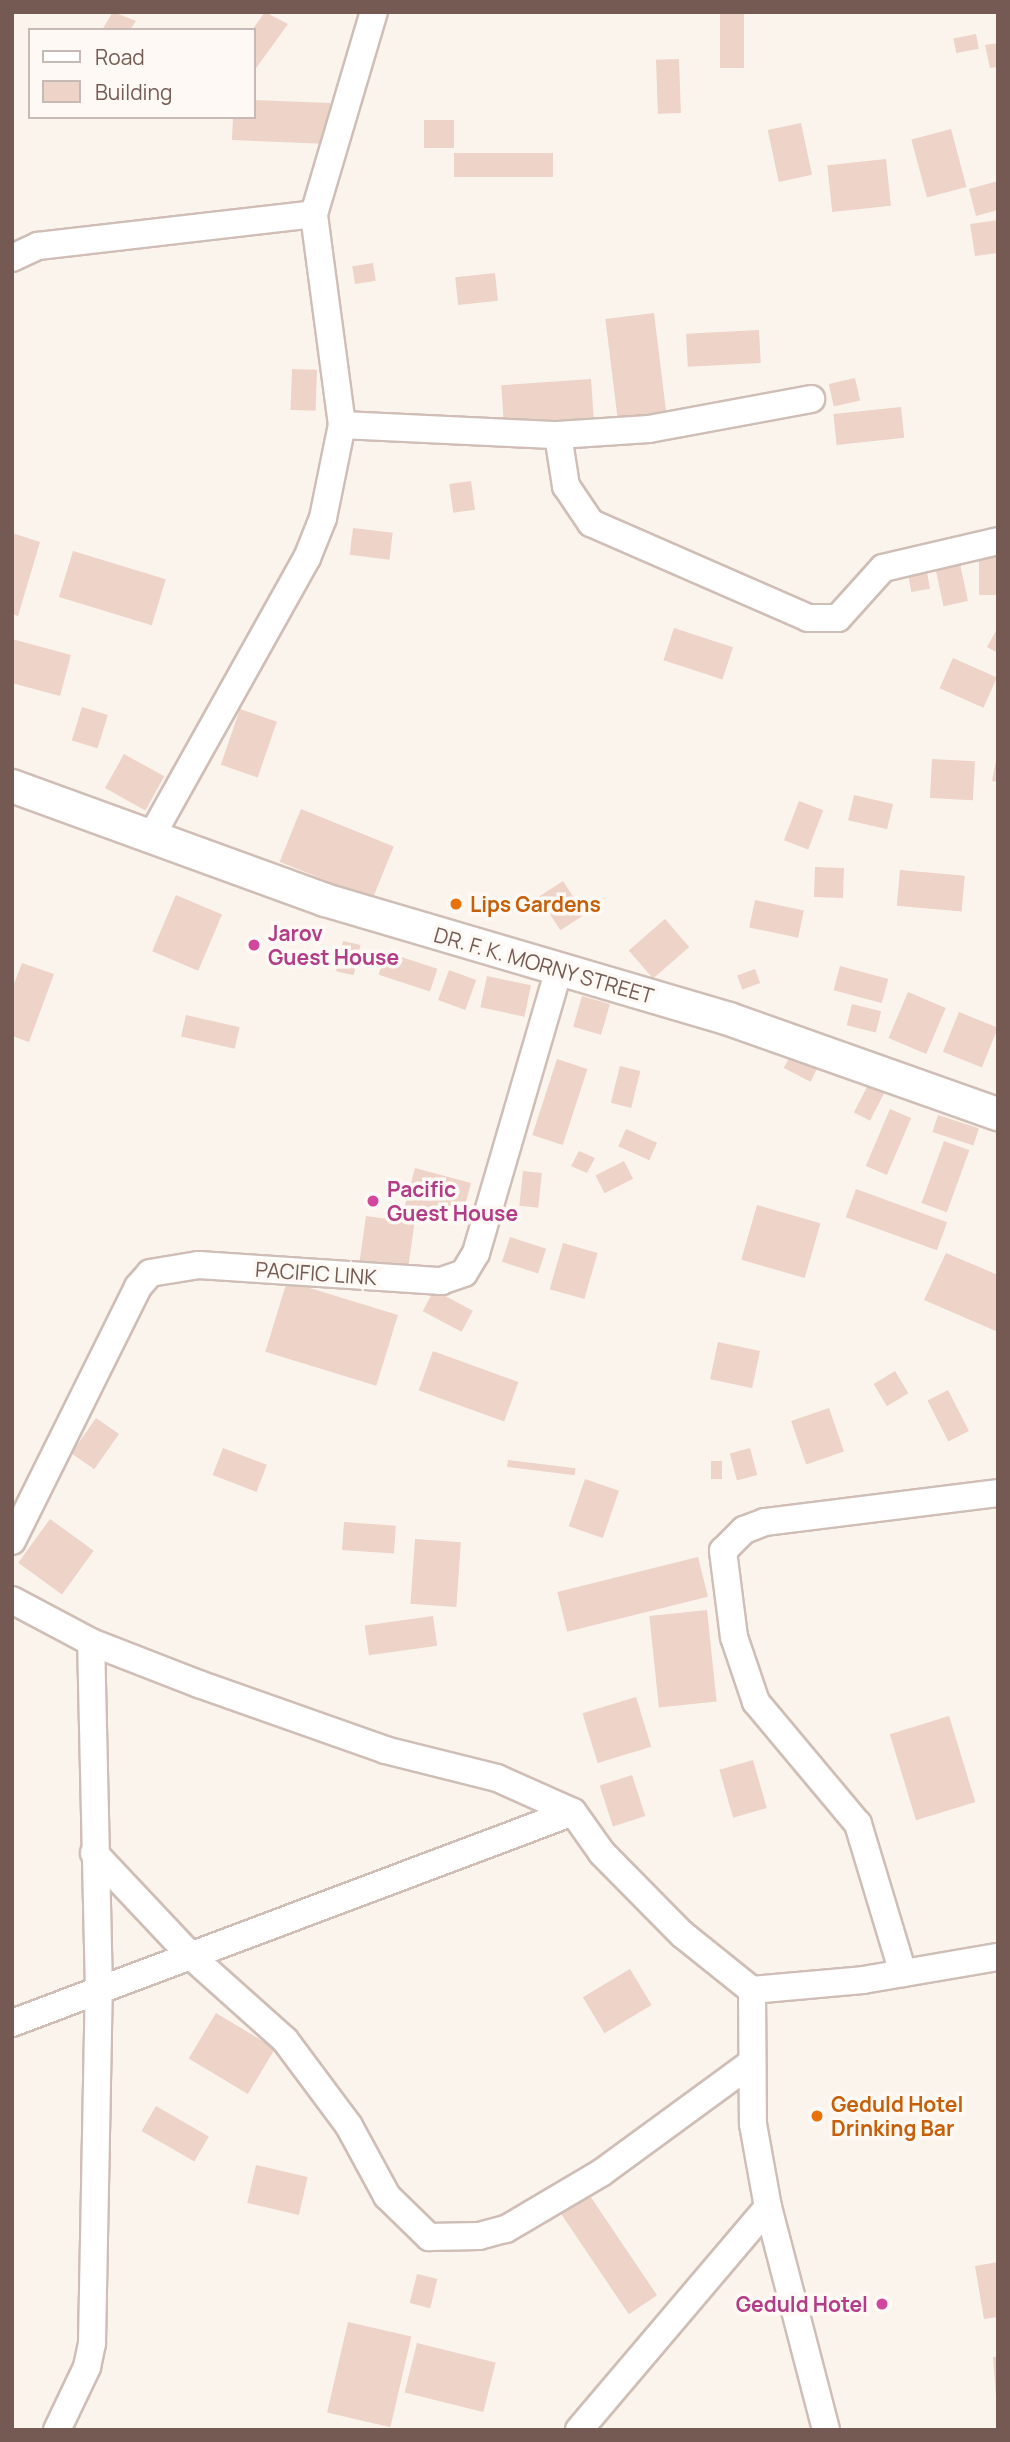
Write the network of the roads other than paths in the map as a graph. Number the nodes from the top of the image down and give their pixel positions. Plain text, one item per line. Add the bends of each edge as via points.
1 (374, 12) edge
2 (314, 214) junction
3 (12, 258) edge
4 (811, 399) dead end
5 (342, 425) junction
6 (558, 435) junction
7 (998, 541) edge
8 (12, 786) edge
9 (151, 837) junction
10 (559, 968) junction
11 (998, 1114) edge
12 (998, 1493) edge
13 (12, 1542) edge
14 (12, 1600) edge
15 (91, 1642) junction
16 (573, 1812) junction
17 (94, 1853) junction
18 (191, 1956) junction
19 (998, 1957) edge
20 (903, 1973) junction
21 (752, 1990) junction
22 (99, 1991) junction
23 (12, 2023) edge
24 (750, 2064) junction
25 (768, 2207) junction
26 (57, 2430) edge
27 (579, 2430) edge
28 (826, 2430) edge

1 - 2 street
2 - 3 street via 38,246
2 - 5 street
4 - 6 street via 649,429
5 - 6 street
5 - 9 street via 323,518 307,558
6 - 7 street via 566,486 591,523 808,618 838,618 883,568
8 - 9 street, DR. F. K. MORNY STREET
9 - 10 street, DR. F. K. MORNY STREET via 325,900
10 - 11 street, DR. F. K. MORNY STREET via 729,1019
10 - 13 street, PACIFIC LINK via 475,1253 464,1273 440,1281 199,1265 150,1273 138,1287
12 - 20 street via 765,1522 744,1530 723,1551 734,1637 756,1702 858,1824
14 - 15 street
15 - 16 street via 385,1750 497,1778
15 - 17 street
16 - 18 street
16 - 21 street via 602,1853 682,1934
17 - 18 street
17 - 22 street
18 - 22 street
18 - 24 street via 285,2040 348,2126 387,2196 429,2237 479,2236 506,2229 601,2173
19 - 20 street
20 - 21 street
21 - 24 street
22 - 23 street
22 - 26 street via 92,2343 87,2367
24 - 25 street via 753,2124
25 - 27 street
25 - 28 street

